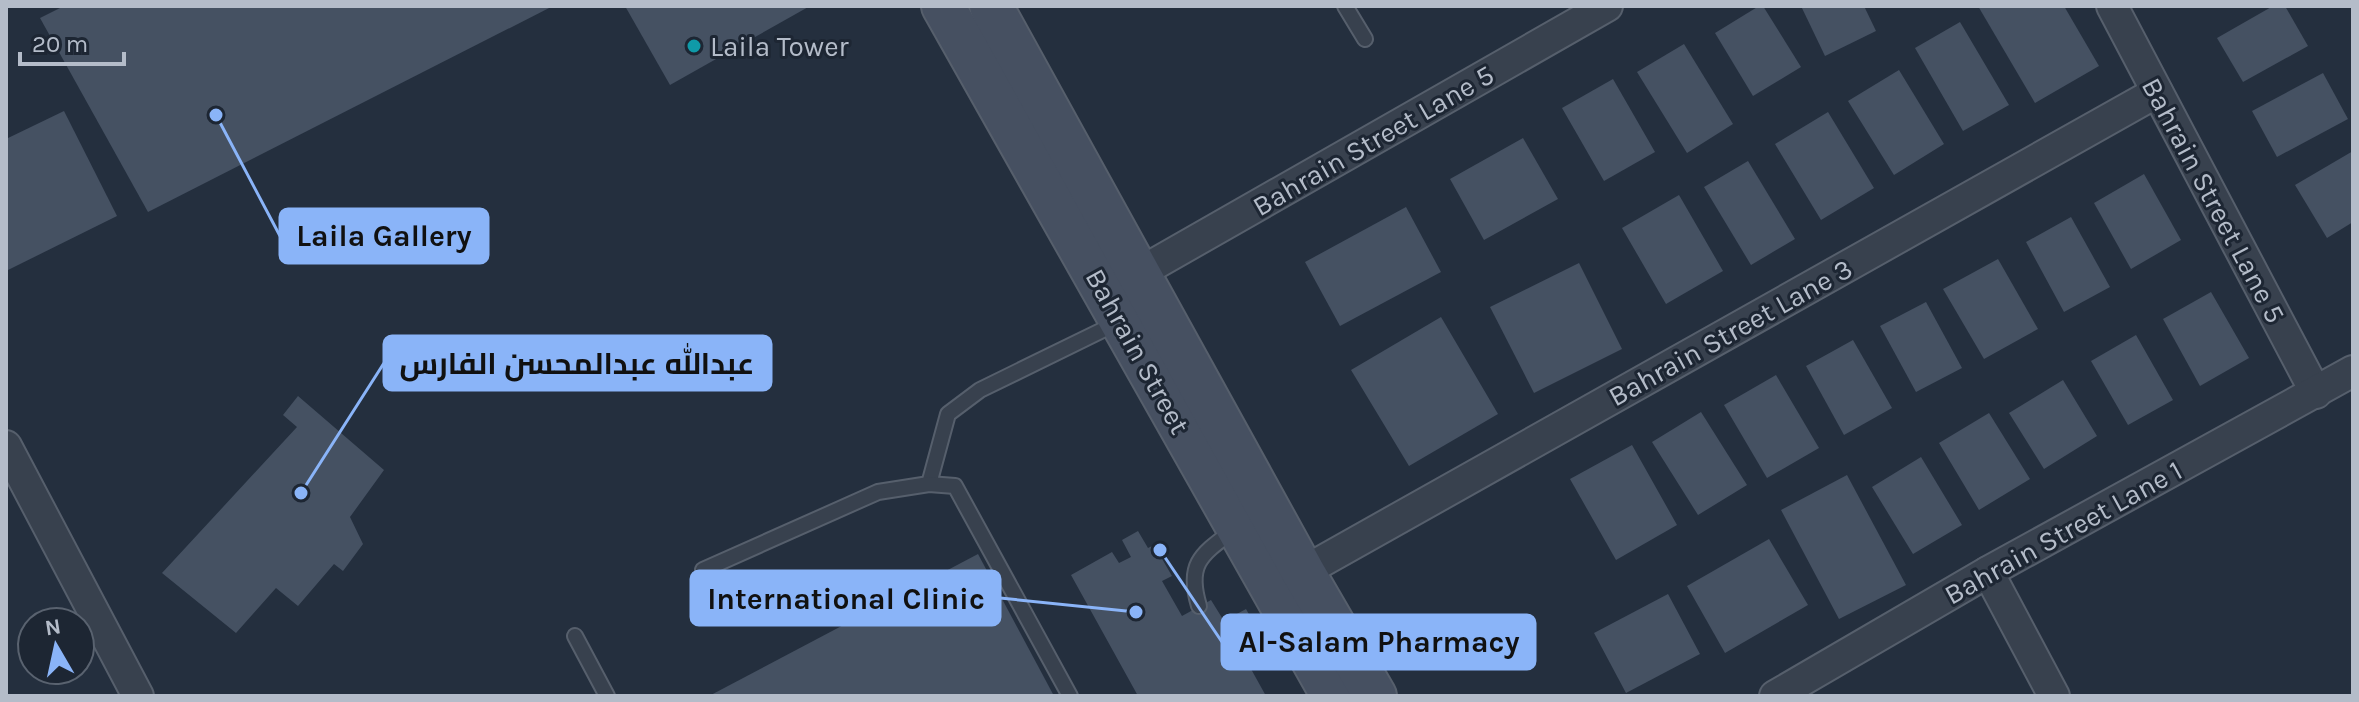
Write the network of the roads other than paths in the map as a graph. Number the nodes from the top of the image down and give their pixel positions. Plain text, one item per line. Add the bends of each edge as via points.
1 (943, 6) edge
2 (991, 6) edge
3 (1345, 6) edge
4 (1607, 6) edge
5 (2112, 6) edge
6 (1365, 39) dead end
7 (2157, 92) junction
8 (1139, 273) junction
9 (1122, 321) junction
10 (2353, 371) edge
11 (2316, 393) junction
12 (6, 446) edge
13 (929, 484) junction
14 (1237, 527) junction
15 (703, 570) dead end
16 (1303, 572) junction
17 (1988, 572) junction
18 (1199, 606) dead end
19 (575, 636) dead end
20 (138, 696) edge
21 (607, 696) edge
22 (1070, 696) edge
23 (1333, 696) edge
24 (1375, 696) edge
25 (1775, 696) edge
26 (2054, 696) edge

1 - 9 street, Bahrain Street
2 - 8 street, Bahrain Street
3 - 6 lane
4 - 8 street, Bahrain Street Lane 5
5 - 7 street, Bahrain Street Lane 5
7 - 11 street, Bahrain Street Lane 5
7 - 16 street, Bahrain Street Lane 3
8 - 16 street, Bahrain Street
9 - 13 lane via 980,390 948,414
9 - 14 street, Bahrain Street
10 - 11 street, Bahrain Street Lane 1
11 - 17 street, Bahrain Street Lane 1
12 - 20 street
13 - 15 lane via 878,492
13 - 22 lane via 955,486
14 - 18 lane via 1202,555 1194,570
14 - 23 street, Bahrain Street
16 - 24 street, Bahrain Street
17 - 25 street, Bahrain Street Lane 1
17 - 26 street
19 - 21 lane

